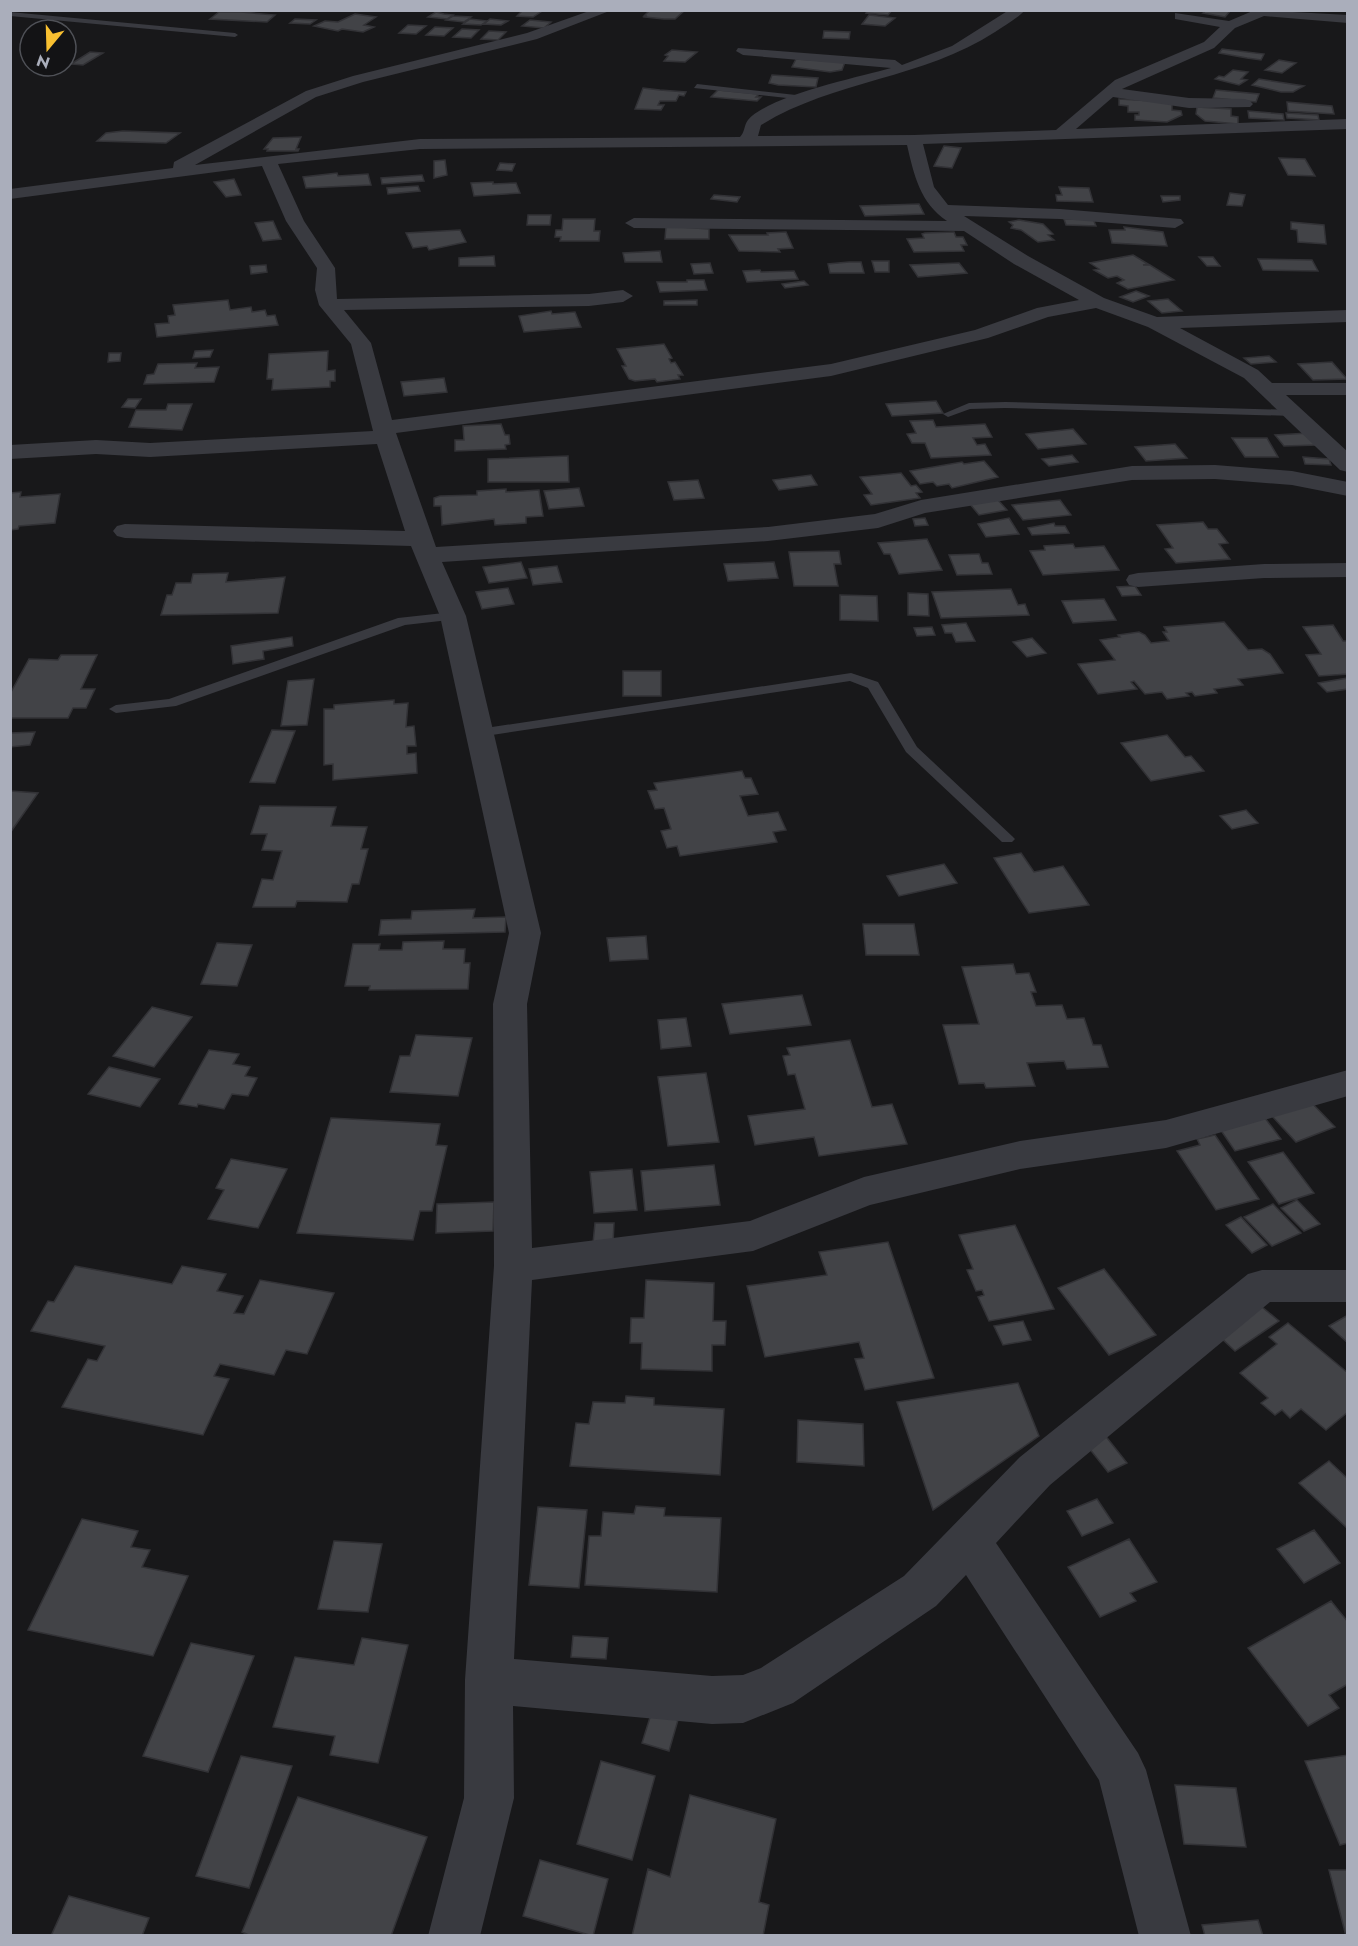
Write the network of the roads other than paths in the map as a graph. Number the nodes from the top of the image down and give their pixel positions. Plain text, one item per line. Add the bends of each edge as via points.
1 (606, 10) edge
2 (1019, 10) edge
3 (1265, 11) edge
4 (10, 14) edge
5 (1180, 16) dead end
6 (1347, 19) edge
7 (1230, 25) junction
8 (235, 35) dead end
9 (743, 51) dead end
10 (911, 66) junction
11 (697, 86) dead end
12 (1108, 92) junction
13 (805, 98) junction
14 (1245, 104) dead end
15 (1347, 124) edge
16 (1061, 134) junction
17 (914, 140) junction
18 (744, 142) junction
19 (268, 160) junction
20 (160, 176) junction
21 (10, 194) edge
22 (943, 210) junction
23 (634, 223) dead end
24 (1175, 223) dead end
25 (965, 225) junction
26 (623, 296) dead end
27 (1097, 302) junction
28 (329, 305) junction
29 (1347, 316) edge
30 (1155, 323) junction
31 (1269, 389) junction
32 (1347, 389) edge
33 (1294, 413) junction
34 (948, 414) dead end
35 (385, 432) junction
36 (10, 452) edge
37 (1347, 465) edge
38 (1347, 489) edge
39 (125, 531) dead end
40 (424, 547) junction
41 (1347, 570) edge
42 (1138, 580) dead end
43 (453, 616) junction
44 (116, 709) dead end
45 (479, 733) junction
46 (1007, 839) dead end
47 (1347, 1083) edge
48 (513, 1266) junction
49 (1347, 1286) edge
50 (968, 1540) junction
51 (489, 1680) junction
52 (454, 1935) edge
53 (1165, 1935) edge

1 - 20 street via 532,36 311,94
2 - 10 street via 948,53
3 - 6 street
3 - 7 street
4 - 8 lane
5 - 7 street
7 - 12 street via 1209,45 1120,83
9 - 10 street
10 - 13 street
11 - 13 lane
12 - 14 street via 1189,103
12 - 16 street
13 - 18 street via 768,112 754,123 752,134
15 - 16 street
16 - 17 street
17 - 18 street
17 - 22 street via 926,187
18 - 19 street via 430,144
19 - 20 street
19 - 28 street via 295,221 326,268
20 - 21 street
22 - 24 street
22 - 25 street
23 - 25 street
25 - 27 street
26 - 28 street
27 - 30 street
27 - 35 street via 1044,312 981,334 831,370
28 - 35 street via 361,343
29 - 30 street
30 - 31 street via 1251,374
31 - 32 street
31 - 33 street
33 - 34 lane via 1005,405 969,406
33 - 37 street
35 - 36 street via 150,450 96,447
35 - 40 street
38 - 40 street via 1292,478 1215,472 1132,473 921,507 867,522 768,534
39 - 40 street
40 - 43 street
41 - 42 street
43 - 44 lane via 403,621 171,703
43 - 45 street
45 - 46 lane via 851,677 873,685 911,749
45 - 48 street via 525,933 510,1004
47 - 48 street via 1166,1134 1020,1155 864,1192 753,1236
48 - 51 street
49 - 50 street via 1262,1286 1035,1471
50 - 51 street via 920,1591 776,1686 743,1699 712,1700
50 - 53 street via 1121,1770
51 - 52 street via 489,1798

